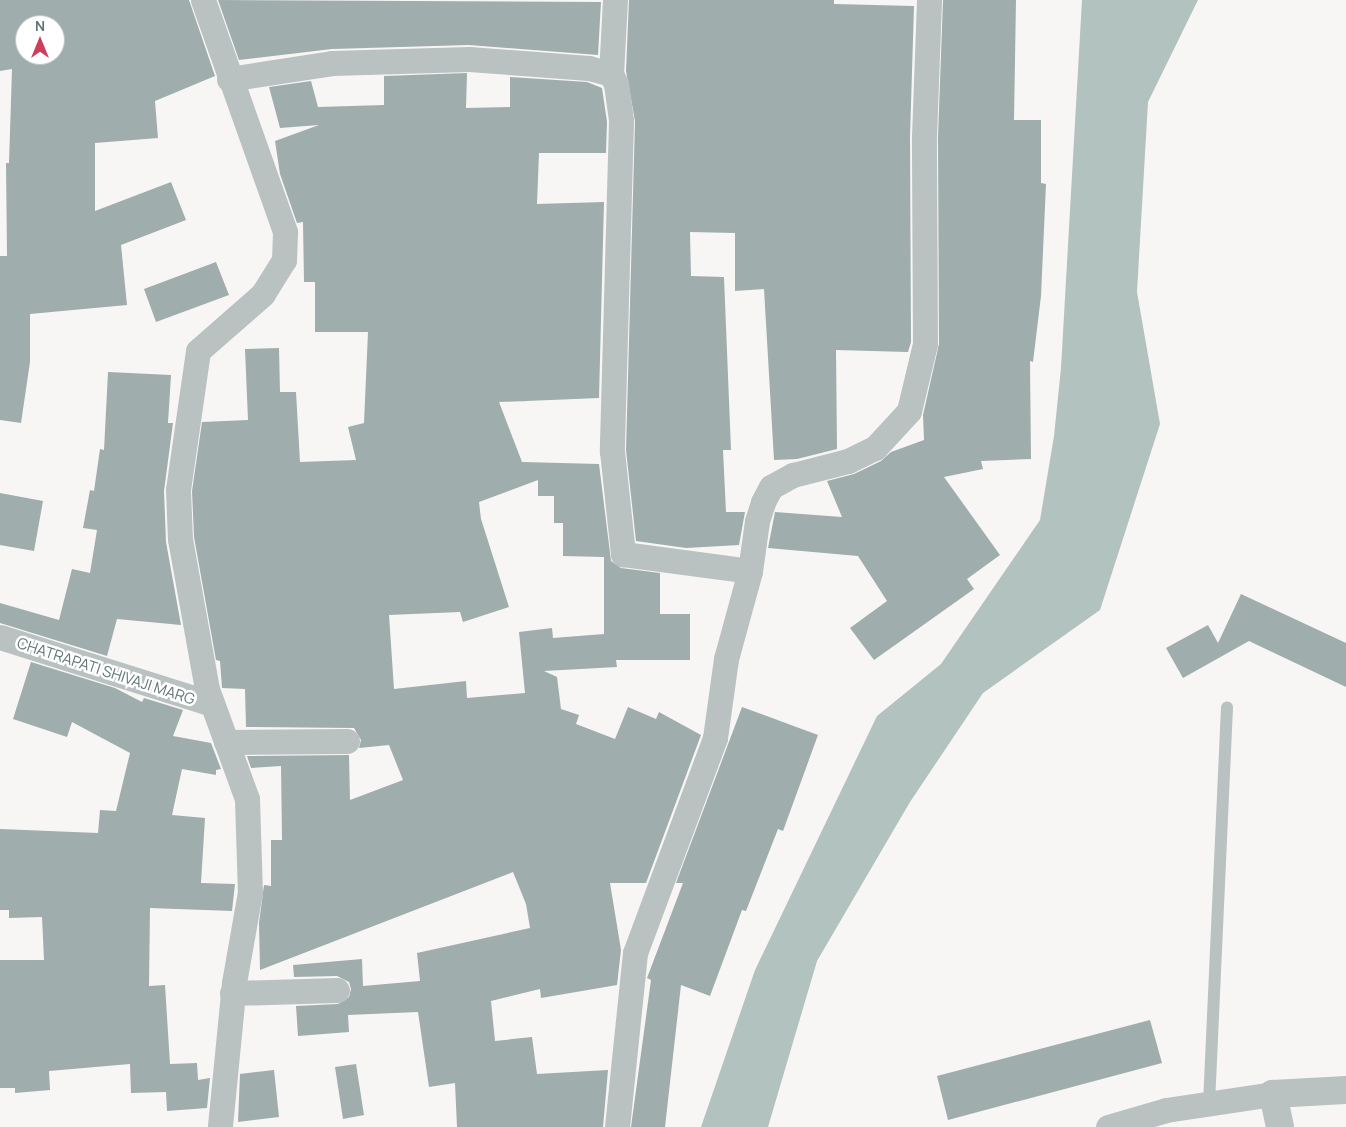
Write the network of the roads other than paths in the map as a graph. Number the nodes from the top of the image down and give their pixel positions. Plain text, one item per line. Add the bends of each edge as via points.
1 (203, 0) edge
2 (614, 0) edge
3 (929, 0) edge
4 (611, 74) junction
5 (229, 79) junction
6 (750, 571) junction
7 (0, 637) edge
8 (212, 704) junction
9 (1227, 707) dead end
10 (347, 741) dead end
11 (226, 742) junction
12 (337, 990) dead end
13 (232, 993) junction
14 (1346, 1090) edge
15 (1273, 1094) junction
16 (1209, 1104) junction
17 (220, 1127) edge
18 (617, 1127) edge
19 (1108, 1127) edge
20 (1280, 1127) edge

1 - 5 street
2 - 4 street
3 - 6 street via 924,137 925,344 909,411 875,448 848,461 793,475 772,487 757,521
4 - 5 street via 589,68 469,59 332,62
4 - 6 street via 616,84 620,121 612,451 623,554
5 - 8 street via 286,232 284,260 263,294 198,351 178,490 180,539
6 - 18 street via 726,659 715,738 635,953
7 - 8 street, CHATRAPATI SHIVAJI MARG
8 - 11 street
9 - 16 lane
10 - 11 street
11 - 13 street via 246,799 250,892
12 - 13 street
13 - 17 street
14 - 15 street
15 - 16 street
15 - 20 street
16 - 19 street via 1166,1110

